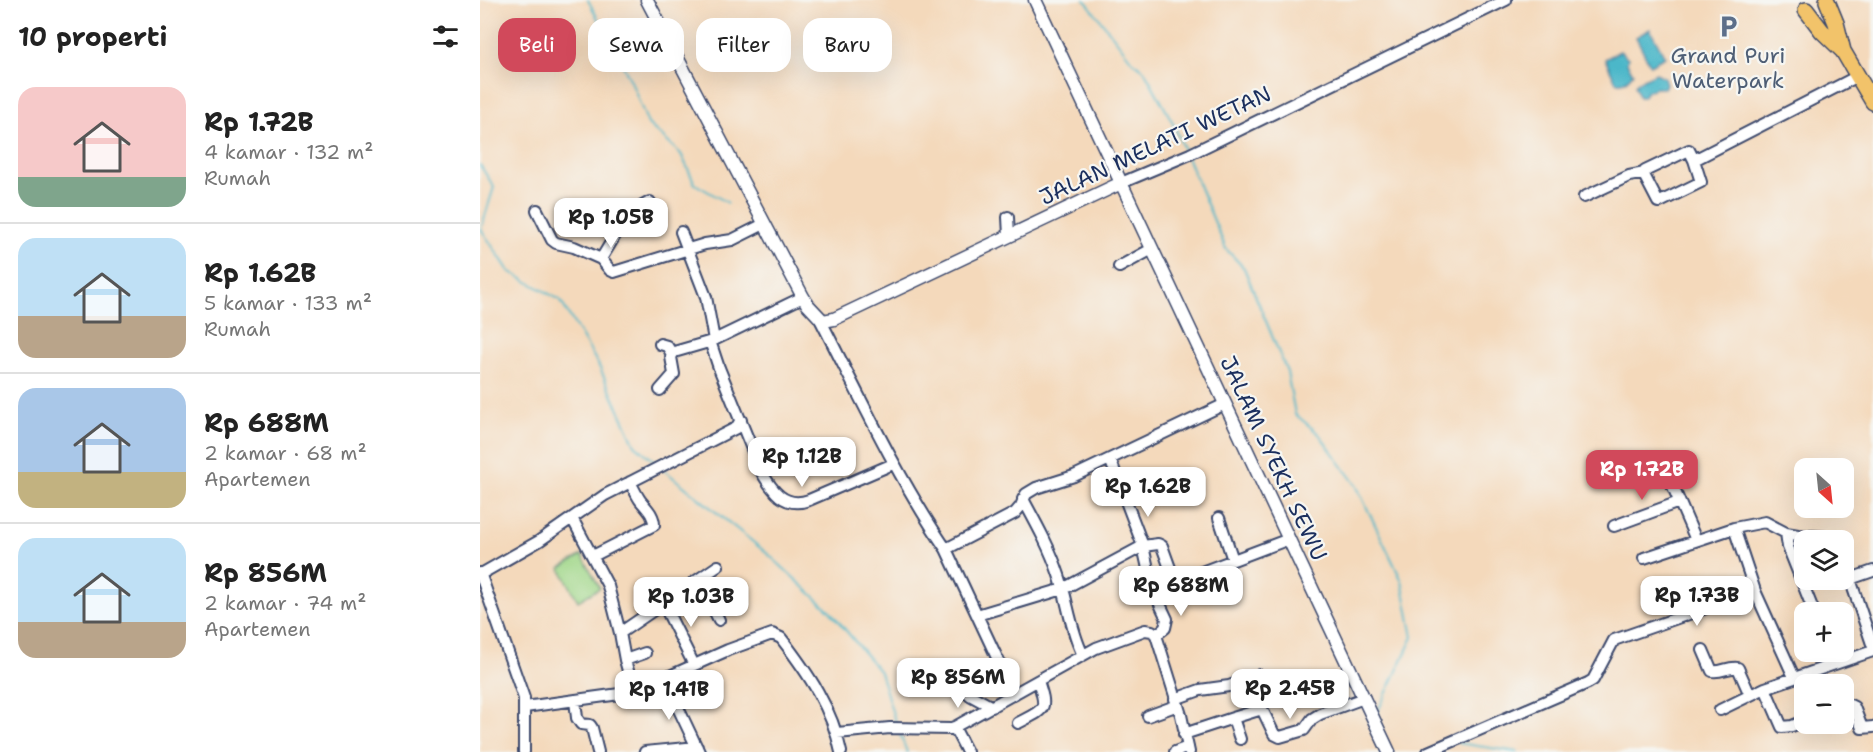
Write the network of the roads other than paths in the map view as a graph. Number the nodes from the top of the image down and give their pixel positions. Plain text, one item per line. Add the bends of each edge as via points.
1 (647, 0) edge
2 (1035, 0) edge
3 (1506, 0) edge
4 (1827, 0) edge
5 (1802, 5) edge
6 (1843, 51) junction
7 (1865, 80) edge
8 (1873, 102) edge
9 (1694, 160) junction
10 (1644, 172) junction
11 (1121, 183) junction
12 (1584, 196) dead end
13 (650, 202) dead end
14 (537, 210) dead end
15 (1008, 217) dead end
16 (764, 224) junction
17 (681, 232) dead end
18 (1009, 236) junction
19 (689, 249) junction
20 (1152, 249) junction
21 (601, 260) junction
22 (1119, 267) dead end
23 (803, 297) junction
24 (820, 319) junction
25 (713, 340) junction
26 (660, 344) dead end
27 (672, 354) junction
28 (660, 390) dead end
29 (1225, 404) junction
30 (741, 420) junction
31 (1110, 459) junction
32 (1661, 459) dead end
33 (893, 464) junction
34 (630, 482) junction
35 (1023, 499) junction
36 (1679, 502) junction
37 (572, 518) junction
38 (1219, 518) dead end
39 (1614, 526) dead end
40 (1734, 528) junction
41 (1786, 533) junction
42 (1794, 534) edge
43 (1289, 539) junction
44 (1696, 540) junction
45 (1143, 546) junction
46 (946, 549) junction
47 (593, 556) junction
48 (1644, 558) dead end
49 (1233, 560) junction
50 (717, 566) dead end
51 (1873, 571) edge
52 (480, 573) edge
53 (1854, 578) edge
54 (698, 580) junction
55 (1175, 582) junction
56 (1063, 588) junction
57 (1153, 589) junction
58 (1854, 590) edge
59 (1755, 591) junction
60 (1810, 602) edge
61 (663, 603) junction
62 (977, 615) junction
63 (719, 620) dead end
64 (620, 633) junction
65 (1155, 635) junction
66 (1873, 649) edge
67 (1702, 650) dead end
68 (645, 652) dead end
69 (1854, 653) edge
70 (1083, 655) junction
71 (625, 660) junction
72 (1828, 662) edge
73 (693, 665) junction
74 (1801, 674) edge
75 (951, 675) dead end
76 (1259, 675) dead end
77 (1794, 677) joint
78 (664, 678) junction
79 (1038, 681) junction
80 (1765, 688) junction
81 (634, 692) junction
82 (1014, 694) junction
83 (1750, 695) junction
84 (1364, 698) junction
85 (575, 700) junction
86 (1177, 702) junction
87 (1854, 706) edge
88 (525, 707) junction
89 (992, 707) junction
90 (1720, 710) dead end
91 (1148, 716) dead end
92 (1233, 718) junction
93 (1018, 723) dead end
94 (1794, 725) edge
95 (1873, 726) edge
96 (954, 728) junction
97 (837, 733) junction
98 (1184, 734) junction
99 (1240, 739) dead end
100 (698, 750) edge
101 (1188, 750) edge
102 (524, 752) edge
103 (598, 752) edge
104 (645, 752) edge
105 (841, 752) edge
106 (967, 752) edge
107 (1175, 752) edge
108 (1389, 752) edge
109 (1428, 752) edge

1 - 16 street
2 - 11 street, JALAM SYEKH SEWU
3 - 11 street, JALAN MELATI WETAN via 1190,154
4 - 5 main road via 1818,11
4 - 6 main road
5 - 6 main road
6 - 7 main road
7 - 8 main road
7 - 9 street
9 - 10 street via 1689,150
9 - 10 street via 1701,182 1660,202
10 - 12 street
11 - 18 street, JALAN MELATI WETAN
11 - 20 street, JALAM SYEKH SEWU
13 - 21 street via 628,214
14 - 21 street via 552,240
15 - 18 street
16 - 19 street via 732,240
16 - 23 street
17 - 19 street
18 - 24 street, JALAN MELATI WETAN via 834,319
19 - 21 street via 614,272
19 - 25 street via 706,297
20 - 22 street
20 - 29 street, JALAM SYEKH SEWU
23 - 24 street
23 - 25 street
24 - 33 street
25 - 27 street
25 - 30 street via 719,368
26 - 27 street via 665,344
27 - 28 street via 674,374
29 - 31 street
29 - 43 street, JALAM SYEKH SEWU
30 - 33 street via 766,478 792,503 809,500
30 - 34 street via 736,428
31 - 35 street via 1036,488
31 - 45 street
32 - 36 street
33 - 46 street
34 - 37 street
34 - 47 street via 647,506 654,525
35 - 46 street via 1015,513
35 - 56 street via 1050,551
36 - 39 street
36 - 44 street
37 - 47 street
37 - 52 street
38 - 49 street
40 - 41 street via 1765,522
40 - 44 street
40 - 59 street
41 - 42 street
41 - 60 street
43 - 49 street
43 - 84 street, JALAM SYEKH SEWU
44 - 48 street
45 - 55 street via 1162,546
45 - 56 street
45 - 57 street
46 - 62 street
47 - 64 street via 608,586
49 - 55 street
50 - 54 street
51 - 53 street
52 - 88 street
54 - 61 street
54 - 63 street
55 - 57 street
56 - 62 street
56 - 70 street via 1073,632
57 - 65 street via 1167,622
58 - 66 street
59 - 77 street
59 - 109 street via 1614,640 1593,680
61 - 64 street
61 - 73 street
62 - 82 street
64 - 71 street
65 - 70 street via 1145,630
65 - 86 street
66 - 69 street
67 - 83 street via 1712,671 1738,668
68 - 71 street
70 - 79 street
71 - 81 street
72 - 74 street
73 - 78 street
73 - 97 street via 747,641 777,635 816,687
75 - 89 street via 970,695
76 - 86 street via 1229,686 1200,690
77 - 80 street
78 - 81 street
78 - 100 street
79 - 82 street
79 - 93 street via 1043,707
80 - 83 street
80 - 94 street via 1782,727
81 - 85 street
82 - 89 street
83 - 90 street
84 - 92 street via 1320,714 1304,730 1280,737 1274,734 1263,709
84 - 108 street, JALAM SYEKH SEWU
85 - 88 street
85 - 103 street via 577,718 592,728
86 - 91 street
86 - 98 street
87 - 95 street via 1862,729
88 - 102 street
89 - 96 street
92 - 98 street
92 - 99 street
96 - 97 street
96 - 106 street
97 - 105 street
98 - 101 street
100 - 104 street
101 - 107 street

